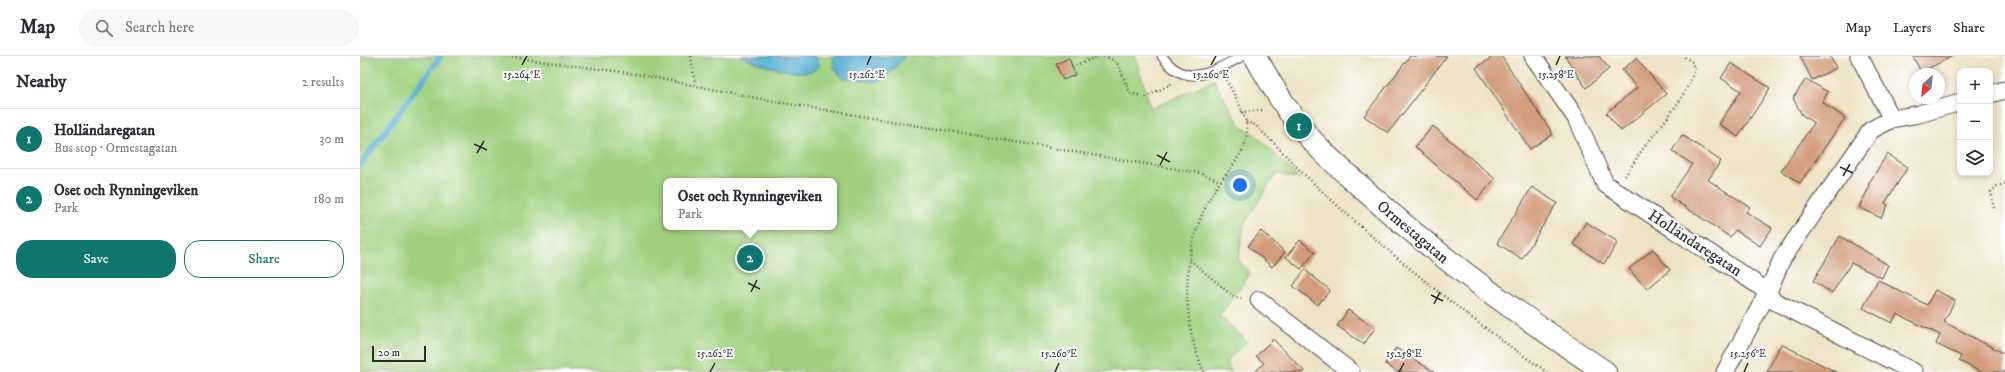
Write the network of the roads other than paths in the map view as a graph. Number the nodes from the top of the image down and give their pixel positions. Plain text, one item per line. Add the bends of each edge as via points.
1 (1162, 56) edge
2 (1243, 56) edge
3 (1255, 56) edge
4 (1533, 56) edge
5 (1859, 56) edge
6 (2005, 90) edge
7 (1993, 93) edge
8 (1957, 103) edge
9 (1892, 119) junction
10 (1767, 294) junction
11 (1258, 300) road end
12 (1351, 372) edge
13 (1605, 372) edge
14 (1725, 372) edge
15 (1914, 372) edge

1 - 2 lane via 1166,63 1176,70 1205,75
3 - 13 street, Ormestagatan via 1299,126 1344,172 1414,235 1485,290
4 - 10 street, Holländaregatan via 1576,118 1605,184 1761,287
5 - 9 street
6 - 7 street
8 - 9 street
9 - 10 street via 1871,130 1782,259
10 - 14 street
10 - 15 street, Holländaregatan via 1774,302
11 - 12 street

